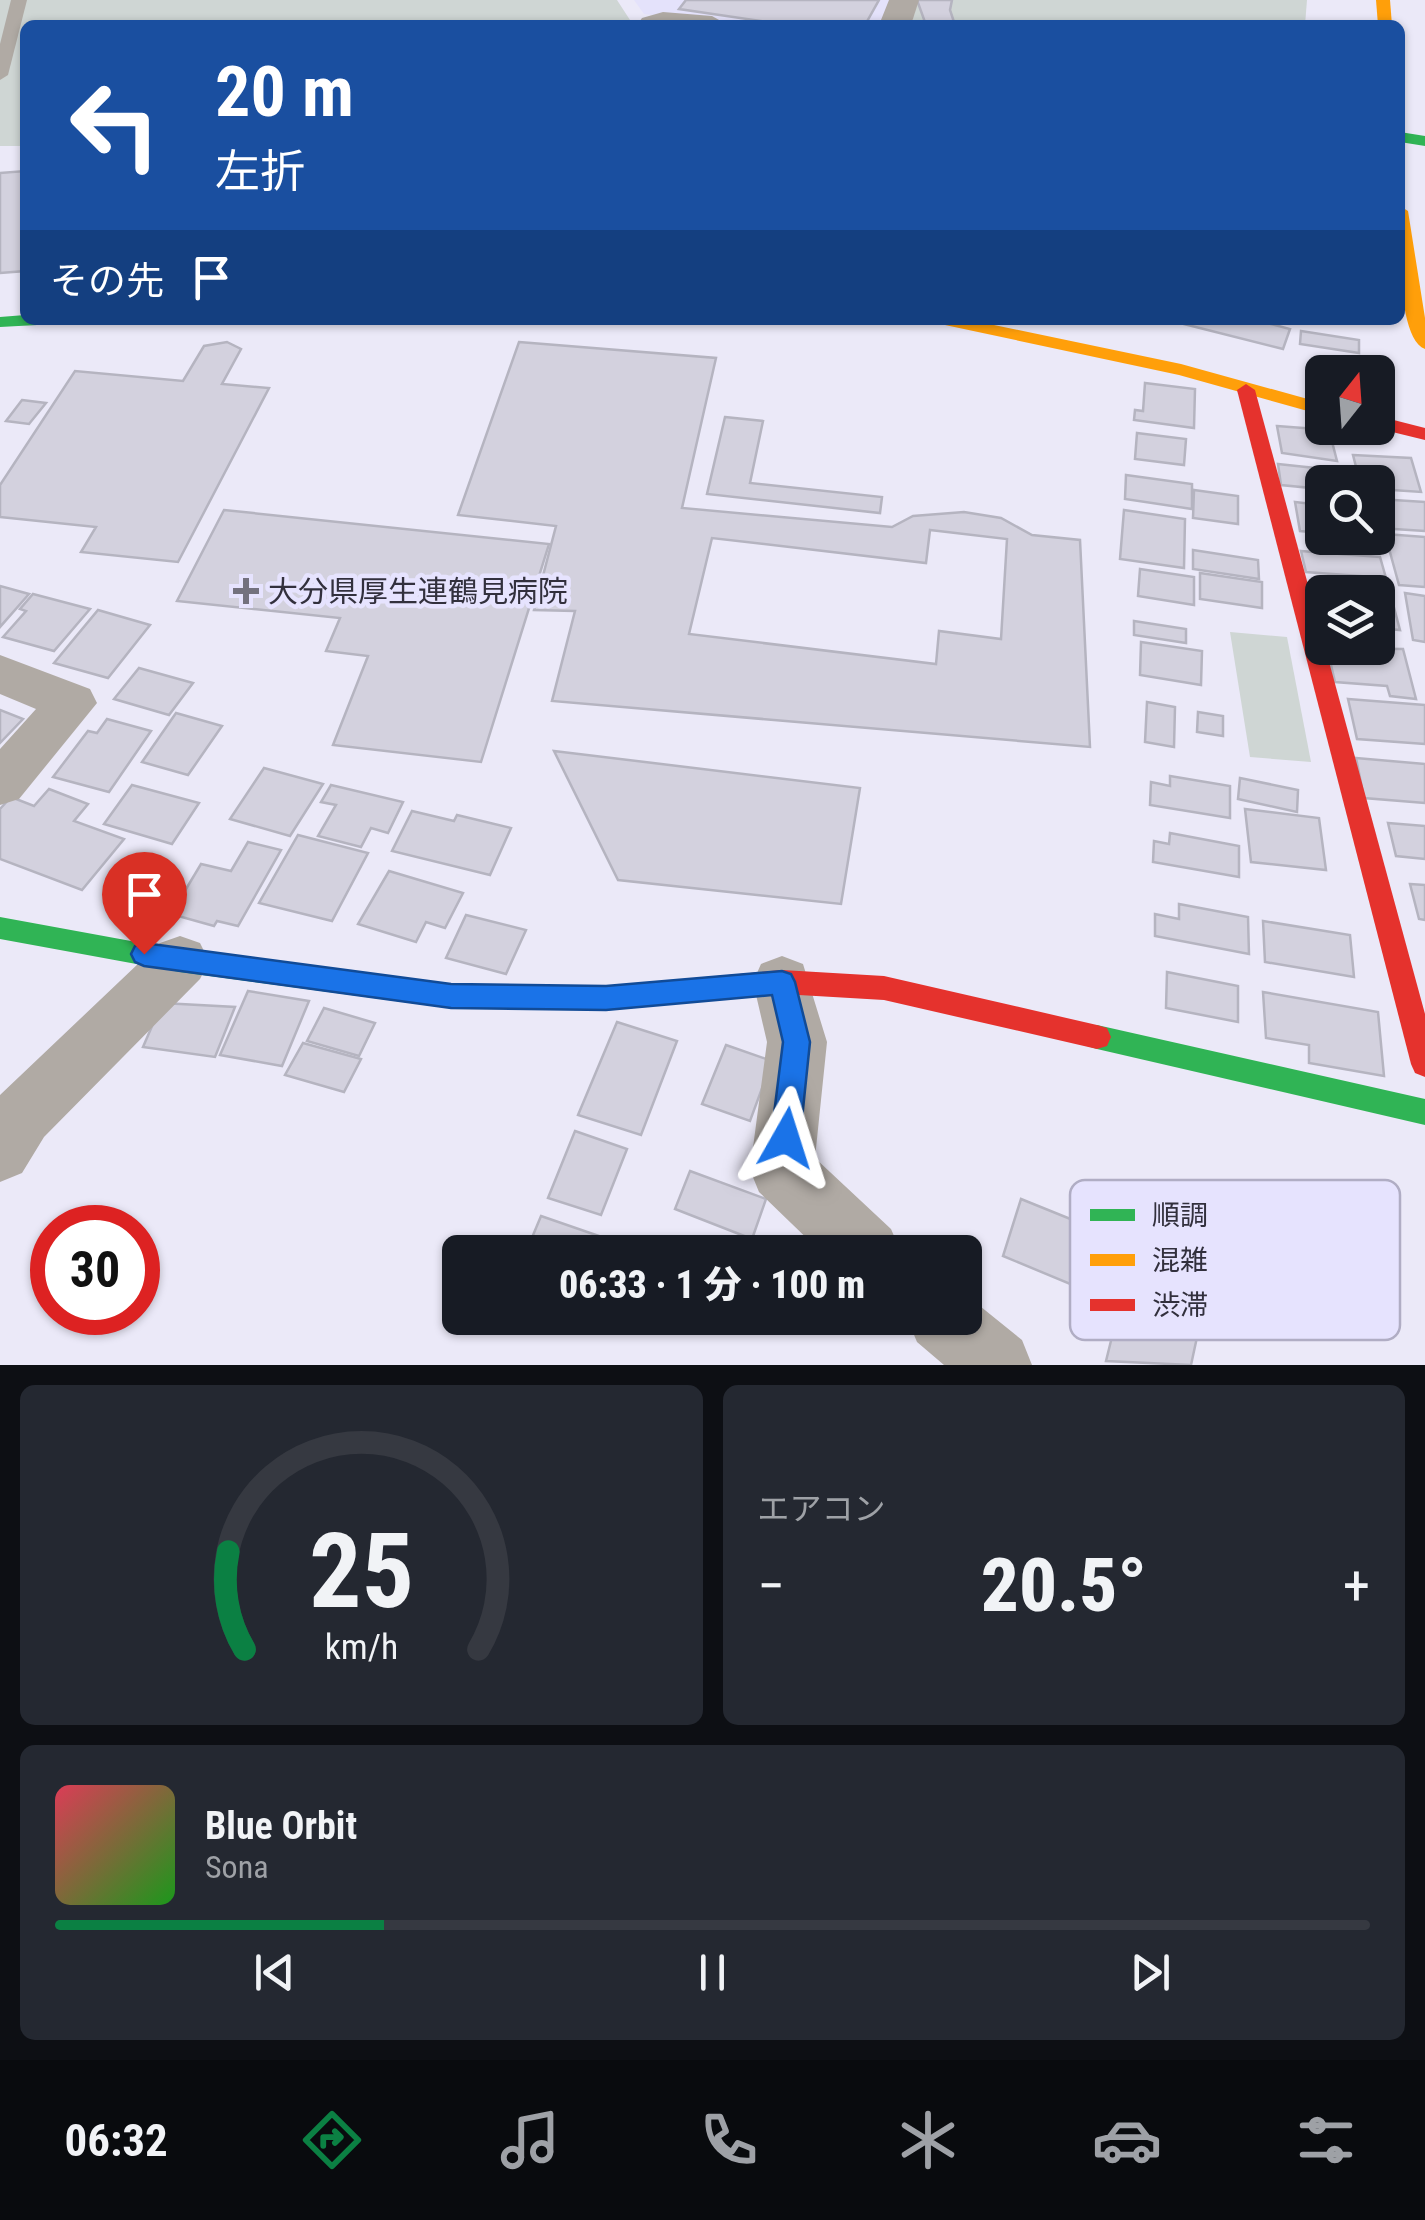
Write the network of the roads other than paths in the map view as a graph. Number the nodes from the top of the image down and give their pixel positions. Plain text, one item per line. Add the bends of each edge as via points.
1 (20, 0) edge
2 (0, 75) edge
3 (1405, 245) edge
4 (969, 325) edge
5 (1425, 343) edge
6 (1246, 390) junction
7 (1305, 405) edge
8 (1395, 426) edge
9 (1425, 434) edge
10 (0, 674) edge
11 (0, 784) edge
12 (0, 928) edge
13 (180, 961) junction
14 (782, 982) junction
15 (1425, 1064) edge
16 (1425, 1112) edge
17 (0, 1152) edge
18 (850, 1235) edge
19 (961, 1335) edge
20 (997, 1365) edge

1 - 2 lane
3 - 5 street
4 - 6 street
6 - 7 street
6 - 15 street
8 - 9 street
10 - 11 street via 72,703
12 - 13 street
13 - 14 street via 451,996 606,998
13 - 17 street via 22,1116
14 - 16 street via 884,988
14 - 18 street via 797,1042 782,1170
19 - 20 street

